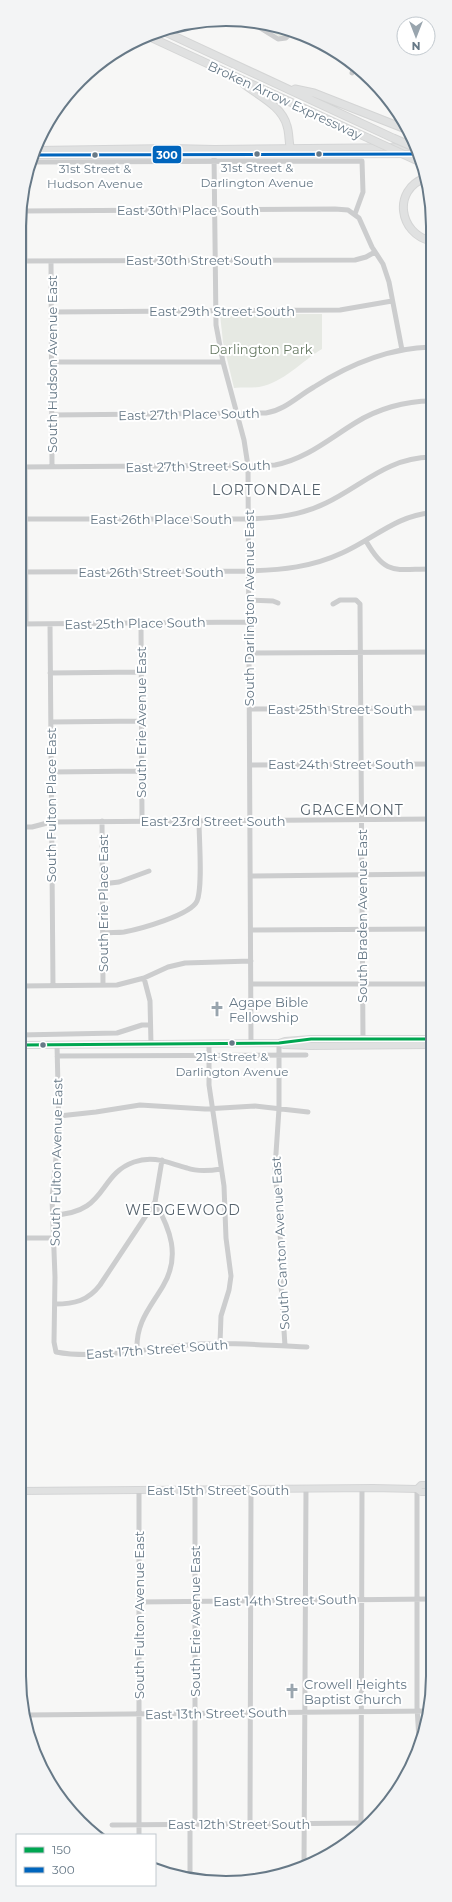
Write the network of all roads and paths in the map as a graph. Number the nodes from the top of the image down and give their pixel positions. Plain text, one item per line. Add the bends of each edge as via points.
1 (261, 29) edge
2 (170, 34) edge
3 (287, 36) edge
4 (155, 39) edge
5 (234, 76) junction
6 (279, 85) junction
7 (399, 127) edge
8 (409, 145) edge
9 (411, 148) edge
10 (41, 150) edge
11 (214, 151) junction
12 (291, 151) junction
13 (412, 154) edge
14 (39, 155) edge
15 (414, 159) edge
16 (214, 161) junction
17 (37, 162) edge
18 (421, 181) edge
19 (214, 210) junction
20 (26, 211) edge
21 (355, 214) junction
22 (426, 240) edge
23 (375, 252) junction
24 (215, 260) junction
25 (26, 261) edge
26 (51, 261) junction
27 (392, 301) junction
28 (215, 311) junction
29 (52, 312) junction
30 (426, 348) edge
31 (402, 350) junction
32 (52, 362) junction
33 (223, 362) junction
34 (426, 401) edge
35 (238, 414) junction
36 (52, 415) junction
37 (426, 458) edge
38 (248, 466) junction
39 (26, 467) edge
40 (52, 467) junction
41 (426, 514) edge
42 (26, 519) edge
43 (249, 519) junction
44 (366, 541) junction
45 (426, 569) edge
46 (249, 571) junction
47 (26, 572) edge
48 (249, 600) junction
49 (278, 603) dead end
50 (333, 604) dead end
51 (250, 622) junction
52 (141, 623) junction
53 (26, 624) edge
54 (50, 624) junction
55 (426, 652) edge
56 (250, 653) junction
57 (361, 653) junction
58 (50, 672) junction
59 (141, 672) junction
60 (362, 708) junction
61 (426, 708) edge
62 (250, 709) junction
63 (51, 722) junction
64 (142, 722) junction
65 (362, 764) junction
66 (426, 764) edge
67 (250, 765) junction
68 (142, 771) junction
69 (51, 772) junction
70 (426, 819) edge
71 (362, 820) junction
72 (102, 821) junction
73 (142, 821) junction
74 (198, 821) junction
75 (250, 821) junction
76 (51, 822) junction
77 (26, 826) edge
78 (149, 871) dead end
79 (362, 874) junction
80 (426, 874) edge
81 (250, 876) junction
82 (102, 884) junction
83 (363, 929) junction
84 (426, 929) edge
85 (251, 930) junction
86 (103, 933) junction
87 (251, 961) junction
88 (144, 978) junction
89 (251, 984) junction
90 (363, 984) junction
91 (426, 984) edge
92 (103, 985) junction
93 (26, 986) edge
94 (52, 986) junction
95 (150, 1025) junction
96 (26, 1035) edge
97 (363, 1039) junction
98 (426, 1039) edge
99 (251, 1043) junction
100 (279, 1043) junction
101 (311, 1043) junction
102 (151, 1044) junction
103 (209, 1044) junction
104 (26, 1045) edge
105 (57, 1045) junction
106 (367, 1045) junction
107 (426, 1045) edge
108 (306, 1054) dead end
109 (209, 1055) junction
110 (280, 1055) junction
111 (57, 1056) junction
112 (211, 1109) junction
113 (279, 1109) junction
114 (308, 1112) dead end
115 (58, 1116) junction
116 (162, 1160) junction
117 (221, 1169) junction
118 (155, 1202) junction
119 (52, 1215) junction
120 (26, 1238) edge
121 (53, 1238) junction
122 (55, 1304) junction
123 (220, 1344) junction
124 (285, 1346) junction
125 (307, 1347) dead end
126 (137, 1350) junction
127 (56, 1352) joint
128 (426, 1485) edge
129 (362, 1488) junction
130 (251, 1489) junction
131 (306, 1489) junction
132 (417, 1489) junction
133 (139, 1490) junction
134 (195, 1490) junction
135 (26, 1491) edge
136 (426, 1492) edge
137 (417, 1599) junction
138 (426, 1599) edge
139 (305, 1600) junction
140 (361, 1600) junction
141 (195, 1601) junction
142 (251, 1601) junction
143 (139, 1602) junction
144 (305, 1711) junction
145 (362, 1711) junction
146 (418, 1711) junction
147 (423, 1711) edge
148 (194, 1712) junction
149 (251, 1712) junction
150 (139, 1714) junction
151 (30, 1715) edge
152 (419, 1729) edge
153 (364, 1820) edge
154 (361, 1823) edge
155 (192, 1824) junction
156 (250, 1824) junction
157 (304, 1824) junction
158 (112, 1825) dead end
159 (139, 1825) junction
160 (139, 1834) edge
161 (304, 1860) edge
162 (190, 1872) edge

1 - 3 street via 272,37 283,39
2 - 6 highway, Broken Arrow Expressway
4 - 5 highway, Broken Arrow Expressway
5 - 12 highway via 282,115 288,130
5 - 15 highway, Broken Arrow Expressway, bridge
6 - 7 highway via 314,94
6 - 8 highway, Broken Arrow Expressway, bridge
9 - 12 main road
10 - 11 main road via 171,148
11 - 12 main road
11 - 14 main road
11 - 16 street, South Darlington Avenue East
12 - 13 main road
16 - 17 street
16 - 19 street, South Darlington Avenue East
16 - 21 street via 362,161 363,192
18 - 22 highway via 406,194 403,213 406,224 420,238
19 - 20 street, East 30th Place South
19 - 21 street, East 30th Place South via 335,209 348,210
19 - 24 street, South Darlington Avenue East
21 - 23 street
23 - 24 street, East 30th Street South via 359,259
23 - 27 street via 386,273
24 - 26 street, East 30th Street South
24 - 28 street, South Darlington Avenue East
25 - 26 street, East 30th Street South
26 - 29 street, South Hudson Avenue East
27 - 28 street, East 29th Street South via 340,310
27 - 31 street
28 - 29 street, East 29th Street South
28 - 33 street, South Darlington Avenue East
29 - 32 street, South Hudson Avenue East
30 - 31 street, East 27th Place South
31 - 35 street, East 27th Place South via 375,356 345,368 288,405 272,412
32 - 33 street
32 - 36 street, South Hudson Avenue East
33 - 35 street, South Darlington Avenue East
34 - 38 street, East 27th Street South via 397,405 367,416 294,460 275,465
35 - 36 street, East 27th Place South
35 - 38 street, South Darlington Avenue East
36 - 40 street, South Hudson Avenue East
37 - 43 street, East 26th Place South via 403,461 383,468 336,498 315,508 283,517
38 - 40 street, East 27th Street South
38 - 43 street, South Darlington Avenue East
39 - 40 street, East 27th Street South
41 - 44 street, East 26th Street South via 396,522
42 - 43 street, East 26th Place South
43 - 46 street, South Darlington Avenue East
44 - 45 street via 378,560 387,567
44 - 46 street, East 26th Street South via 316,563 281,570
46 - 47 street, East 26th Street South
46 - 48 street, South Darlington Avenue East
48 - 49 street
48 - 51 street, South Darlington Avenue East
50 - 57 street, South Braden Avenue East via 340,600 359,601
51 - 52 street, East 25th Place South
51 - 56 street, South Darlington Avenue East
52 - 54 street, East 25th Place South
52 - 59 street, South Erie Avenue East
53 - 54 street, East 25th Place South
54 - 58 street, South Fulton Place East
55 - 57 street
56 - 57 street
56 - 62 street, South Darlington Avenue East
57 - 60 street, South Braden Avenue East
58 - 59 street
58 - 63 street, South Fulton Place East
59 - 64 street, South Erie Avenue East
60 - 61 street, East 25th Street South
60 - 62 street, East 25th Street South
60 - 65 street, South Braden Avenue East
62 - 67 street, South Darlington Avenue East
63 - 64 street
63 - 69 street, South Fulton Place East
64 - 68 street, South Erie Avenue East
65 - 66 street, East 24th Street South
65 - 67 street, East 24th Street South
65 - 71 street, South Braden Avenue East
67 - 75 street, South Darlington Avenue East
68 - 69 street
68 - 73 street, South Erie Avenue East
69 - 76 street, South Fulton Place East
70 - 71 street, East 23rd Street South
71 - 75 street, East 23rd Street South
71 - 79 street, South Braden Avenue East
72 - 73 street, East 23rd Street South
72 - 76 street, East 23rd Street South
72 - 82 street, South Erie Place East
73 - 74 street, East 23rd Street South
74 - 75 street, East 23rd Street South
74 - 86 street via 199,893 193,907 140,928
75 - 81 street, South Darlington Avenue East
76 - 77 street, East 23rd Street South
76 - 94 street, South Fulton Place East
78 - 82 street via 119,882
79 - 80 street
79 - 81 street
79 - 83 street, South Braden Avenue East
81 - 85 street, South Darlington Avenue East
82 - 86 street, South Erie Place East
83 - 84 street
83 - 85 street
83 - 90 street, South Braden Avenue East
85 - 87 street, South Darlington Avenue East
86 - 92 street, South Erie Place East
87 - 88 street via 185,963 168,967
87 - 89 street, South Darlington Avenue East
88 - 92 street via 123,984
88 - 95 street via 150,1002
89 - 90 street
89 - 99 street, South Darlington Avenue East
90 - 91 street
90 - 97 street, South Braden Avenue East
92 - 94 street
93 - 94 street
95 - 96 street via 117,1033
95 - 102 street
97 - 98 main road
97 - 101 main road
97 - 106 main road
99 - 100 main road
99 - 103 main road
100 - 101 main road
100 - 110 street, South Canton Avenue East
101 - 106 main road
102 - 103 main road
102 - 105 main road
103 - 109 street
104 - 105 main road
105 - 111 street, South Fulton Avenue East
106 - 107 main road
108 - 110 street
109 - 110 street
109 - 111 street
109 - 112 street
110 - 113 street, South Canton Avenue East
111 - 115 street, South Fulton Avenue East
112 - 113 street via 254,1106
112 - 115 street via 140,1105
112 - 117 street
113 - 114 street
113 - 124 street, South Canton Avenue East via 275,1168 282,1246 281,1284
115 - 119 street, South Fulton Avenue East
116 - 117 street via 194,1170
116 - 118 street
116 - 119 street via 147,1159 128,1164 88,1206 72,1213
117 - 123 street via 231,1276 221,1316
118 - 122 street via 90,1296 73,1304
118 - 126 street via 168,1227 172,1259 167,1277 142,1320
119 - 121 street, South Fulton Avenue East
120 - 121 street
121 - 122 street, South Fulton Avenue East
122 - 127 street, South Fulton Avenue East
123 - 124 street, East 17th Street South
123 - 126 street, East 17th Street South
124 - 125 street, East 17th Street South
126 - 127 street, East 17th Street South via 80,1354
128 - 132 main road, East 15th Street South via 421,1485
129 - 131 main road, East 15th Street South
129 - 132 main road, East 15th Street South
129 - 140 street
130 - 131 main road, East 15th Street South
130 - 134 main road, East 15th Street South
130 - 142 street
131 - 139 street
132 - 136 main road, East 15th Street South
132 - 137 street
133 - 134 main road, East 15th Street South
133 - 135 main road, East 15th Street South
133 - 143 street, South Fulton Avenue East
134 - 141 street, South Erie Avenue East
137 - 138 street, East 14th Street South
137 - 140 street, East 14th Street South
137 - 146 street
139 - 140 street, East 14th Street South
139 - 142 street, East 14th Street South
139 - 144 street
140 - 145 street
141 - 142 street, East 14th Street South
141 - 143 street, East 14th Street South
141 - 148 street, South Erie Avenue East
142 - 149 street
143 - 150 street, South Fulton Avenue East
144 - 145 street, East 13th Street South
144 - 149 street, East 13th Street South
144 - 157 street
145 - 146 street, East 13th Street South
145 - 153 street
146 - 147 street, East 13th Street South
146 - 152 street
148 - 149 street, East 13th Street South
148 - 150 street, East 13th Street South
148 - 155 street, South Erie Avenue East
149 - 156 street
150 - 151 street, East 13th Street South
150 - 159 street, South Fulton Avenue East
154 - 157 street, East 12th Street South
155 - 156 street, East 12th Street South
155 - 159 street, East 12th Street South
155 - 162 street, South Erie Avenue East
156 - 157 street, East 12th Street South
157 - 161 street
158 - 159 street, East 12th Street South
159 - 160 street, South Fulton Avenue East

